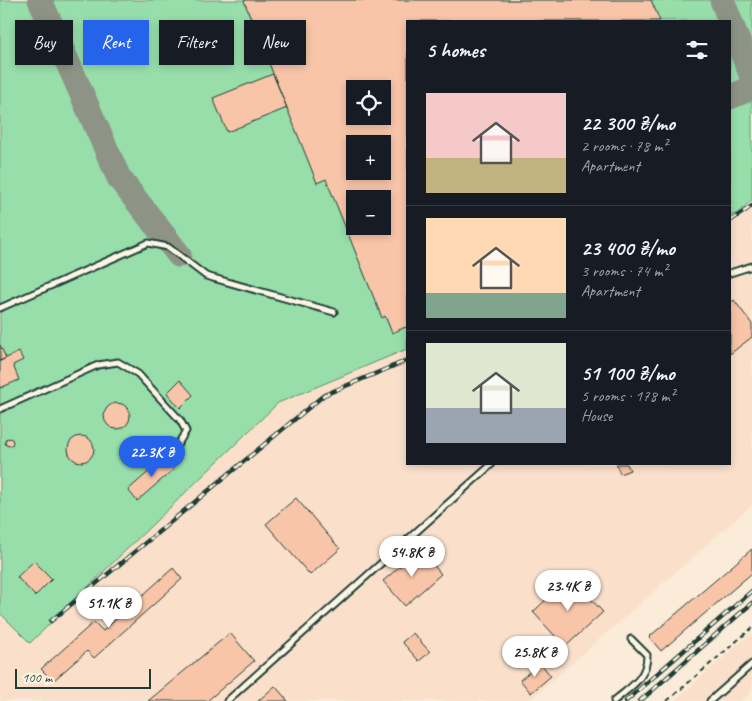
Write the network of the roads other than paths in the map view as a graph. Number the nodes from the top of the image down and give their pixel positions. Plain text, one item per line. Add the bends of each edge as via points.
1 (752, 266) edge
2 (731, 273) edge
3 (0, 308) edge
4 (334, 312) dead end
5 (0, 409) edge
6 (173, 452) dead end
7 (491, 465) edge
8 (631, 639) dead end
9 (752, 664) edge
10 (227, 701) edge
11 (614, 701) edge
12 (710, 701) edge

1 - 2 lane
3 - 4 lane via 148,243 168,247 206,276
5 - 6 lane via 98,365 118,362 138,374 180,420 186,431
7 - 10 lane
8 - 11 lane via 646,655 647,664 642,676
9 - 12 lane

